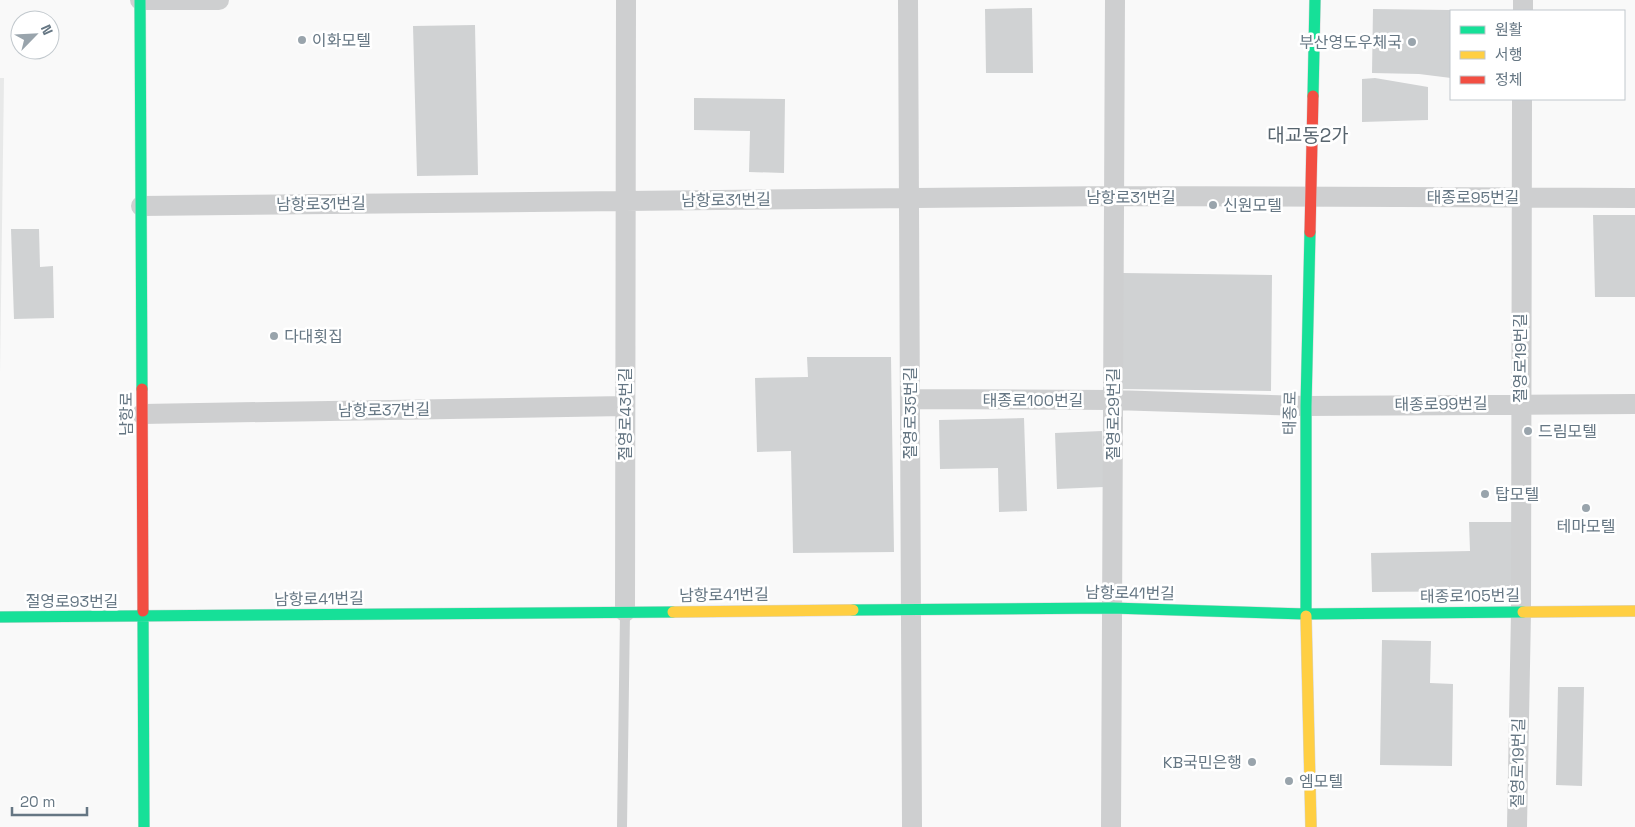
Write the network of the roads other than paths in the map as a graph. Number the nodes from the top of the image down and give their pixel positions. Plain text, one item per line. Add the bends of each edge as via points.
1 (140, 0) edge
2 (219, 0) edge
3 (626, 0) edge
4 (908, 0) edge
5 (1115, 0) edge
6 (1315, 0) edge
7 (1522, 100) edge
8 (1114, 196) junction
9 (1521, 197) junction
10 (909, 198) junction
11 (1311, 198) junction
12 (1635, 198) edge
13 (625, 201) junction
14 (141, 206) junction
15 (910, 399) junction
16 (1113, 400) junction
17 (1520, 404) junction
18 (1635, 404) edge
19 (625, 406) junction
20 (1306, 406) junction
21 (142, 414) junction
22 (1112, 608) junction
23 (911, 610) junction
24 (1635, 611) edge
25 (625, 612) junction
26 (1521, 612) junction
27 (1306, 614) junction
28 (143, 616) junction
29 (0, 617) edge
30 (144, 827) edge
31 (622, 827) edge
32 (912, 827) edge
33 (1111, 827) edge
34 (1311, 827) edge
35 (1517, 827) edge

1 - 2 street
1 - 14 main road, 남항로
3 - 13 street, 절영로43번길
4 - 10 street, 절영로35번길
5 - 8 street, 절영로29번길
6 - 11 main road, 태종로
7 - 9 street, 절영로19번길
8 - 10 street, 남항로31번길
8 - 11 street, 남항로31번길
8 - 16 street, 절영로29번길
9 - 11 street, 태종로95번길
9 - 12 street, 태종로95번길
9 - 17 street, 절영로19번길
10 - 13 street, 남항로31번길
10 - 15 street, 절영로35번길
11 - 20 main road, 태종로
13 - 14 street, 남항로31번길
13 - 19 street, 절영로43번길
14 - 21 main road, 남항로
15 - 16 street, 태종로100번길
15 - 23 street, 절영로35번길
16 - 20 street, 태종로100번길
16 - 22 street, 절영로29번길
17 - 18 street, 태종로99번길
17 - 20 street, 태종로99번길
17 - 26 street, 절영로19번길
19 - 21 street, 남항로37번길
19 - 25 street, 절영로43번길
20 - 27 main road, 태종로
21 - 28 main road, 남항로
22 - 23 main road, 남항로41번길
22 - 27 main road, 남항로41번길
22 - 33 street, 절영로29번길
23 - 25 main road, 남항로41번길
23 - 32 street, 절영로35번길
24 - 26 main road, 태종로105번길
25 - 28 main road, 남항로41번길
25 - 31 lane, 절영로43번길
26 - 27 main road, 태종로105번길
26 - 35 street, 절영로19번길
27 - 34 main road, 태종로
28 - 29 main road, 절영로93번길
28 - 30 main road, 남항로

